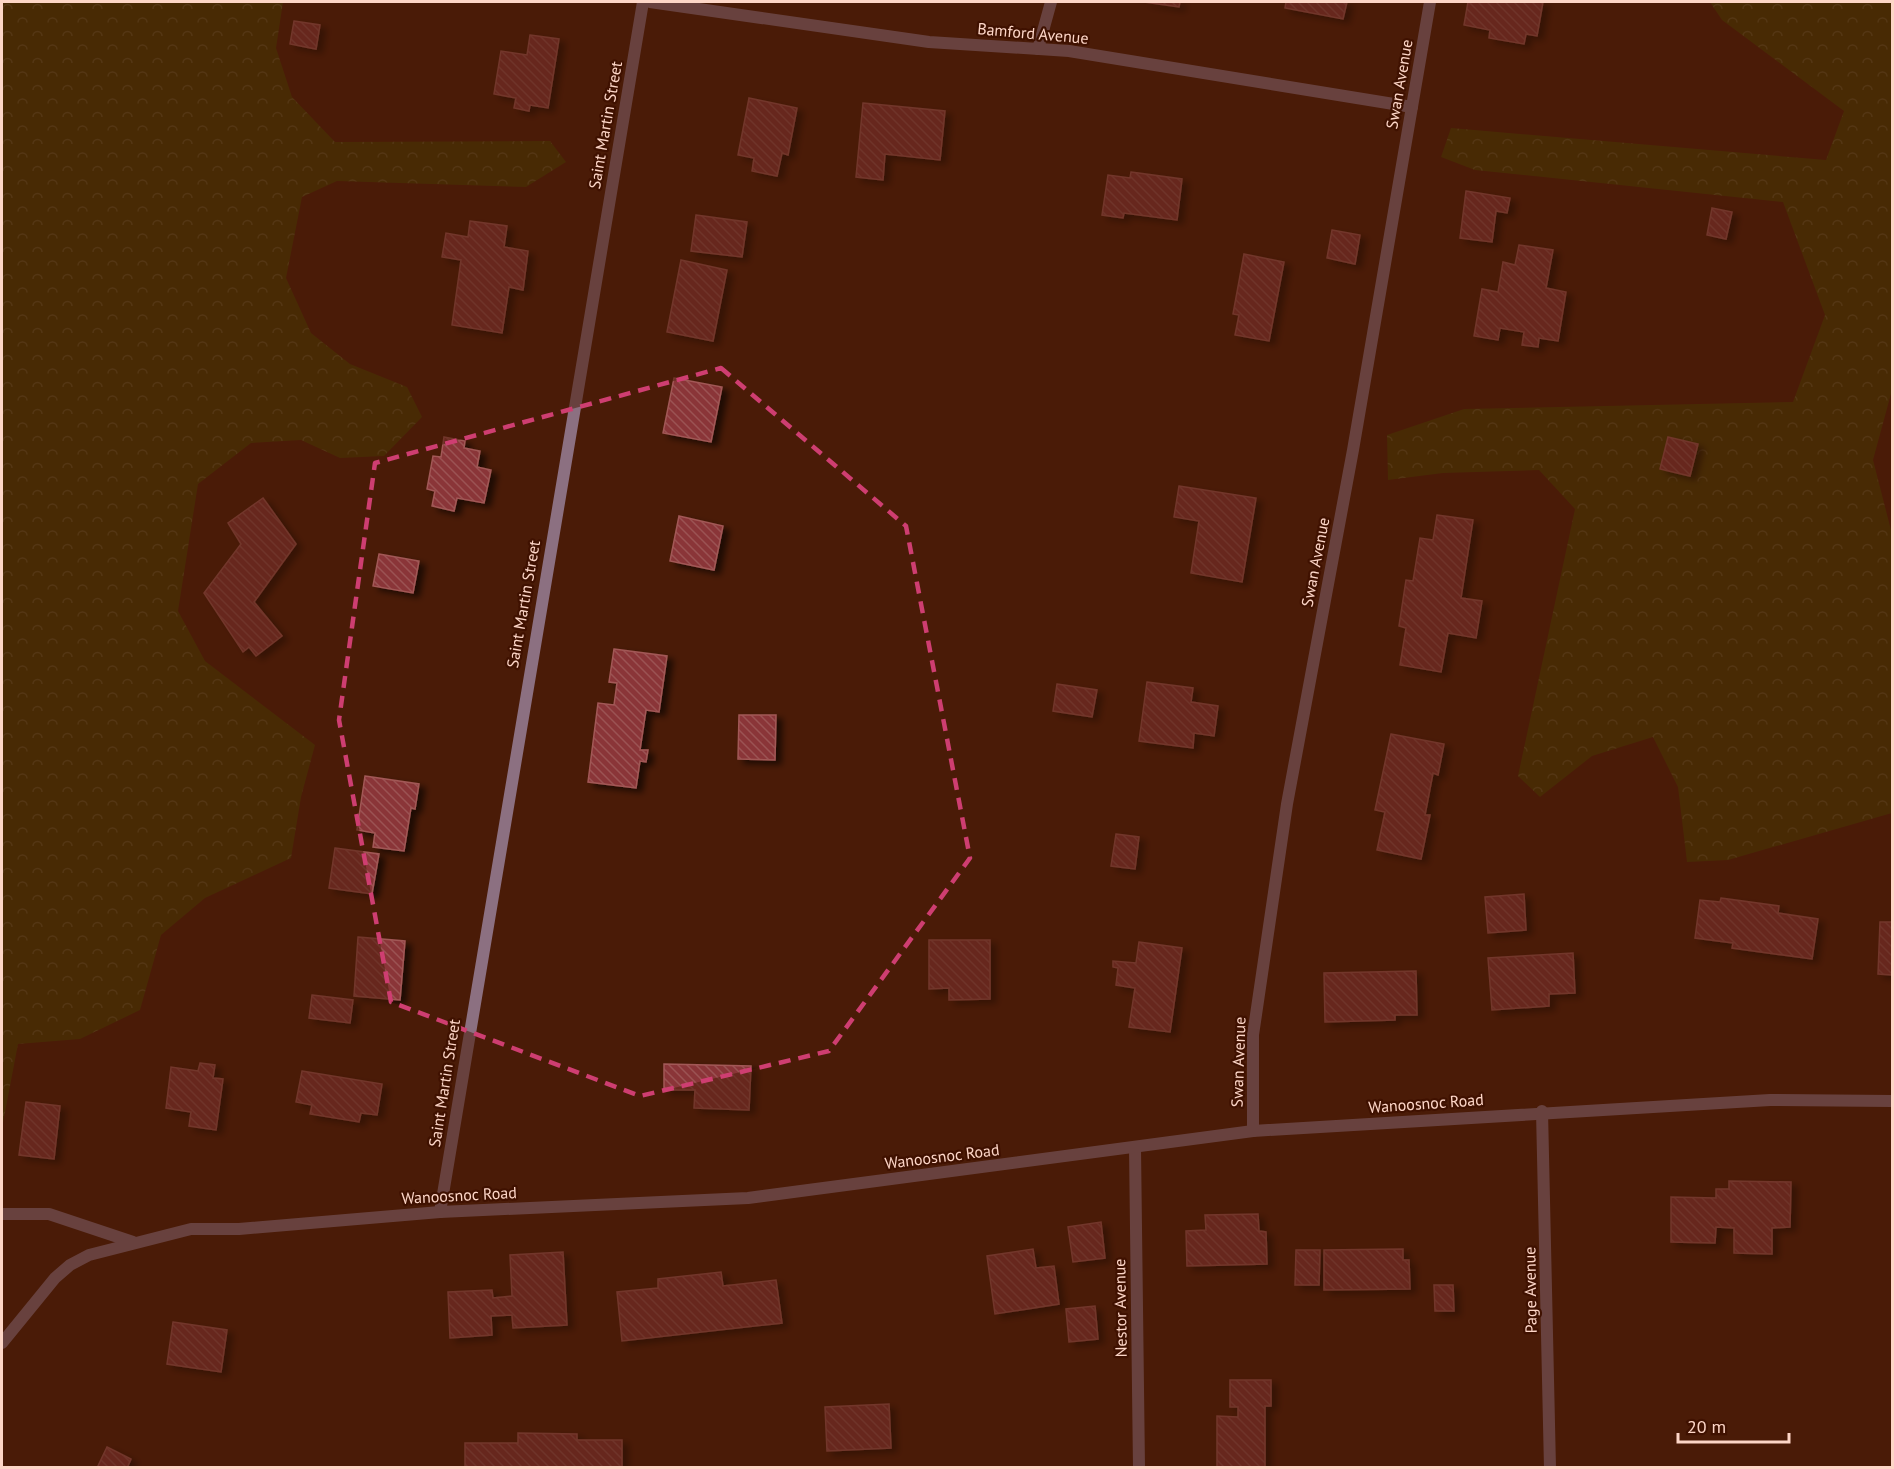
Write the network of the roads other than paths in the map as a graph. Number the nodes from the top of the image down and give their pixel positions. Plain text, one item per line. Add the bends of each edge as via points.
1 (643, 2) edge
2 (650, 2) edge
3 (1051, 2) edge
4 (1430, 2) edge
5 (1038, 49) junction
6 (1412, 107) junction
7 (1893, 1101) edge
8 (1542, 1112) junction
9 (1253, 1131) junction
10 (1135, 1149) junction
11 (440, 1212) junction
12 (2, 1214) edge
13 (133, 1242) junction
14 (2, 1342) edge
15 (1139, 1467) edge
16 (1550, 1467) edge

1 - 11 street, Saint Martin Street
2 - 5 street, Bamford Avenue via 929,42
3 - 5 street
4 - 6 street, Swan Avenue
5 - 6 street, Bamford Avenue
6 - 9 street, Swan Avenue via 1287,804 1253,1035
7 - 8 street, Wanoosnoc Road via 1770,1100
8 - 9 street, Wanoosnoc Road
8 - 16 street, Page Avenue
9 - 10 street, Wanoosnoc Road
10 - 11 street, Wanoosnoc Road via 748,1198
10 - 15 street, Nestor Avenue
11 - 13 street, Wanoosnoc Road via 239,1229 191,1229
12 - 13 street via 49,1214
13 - 14 street, Wanoosnoc Road via 70,1265

